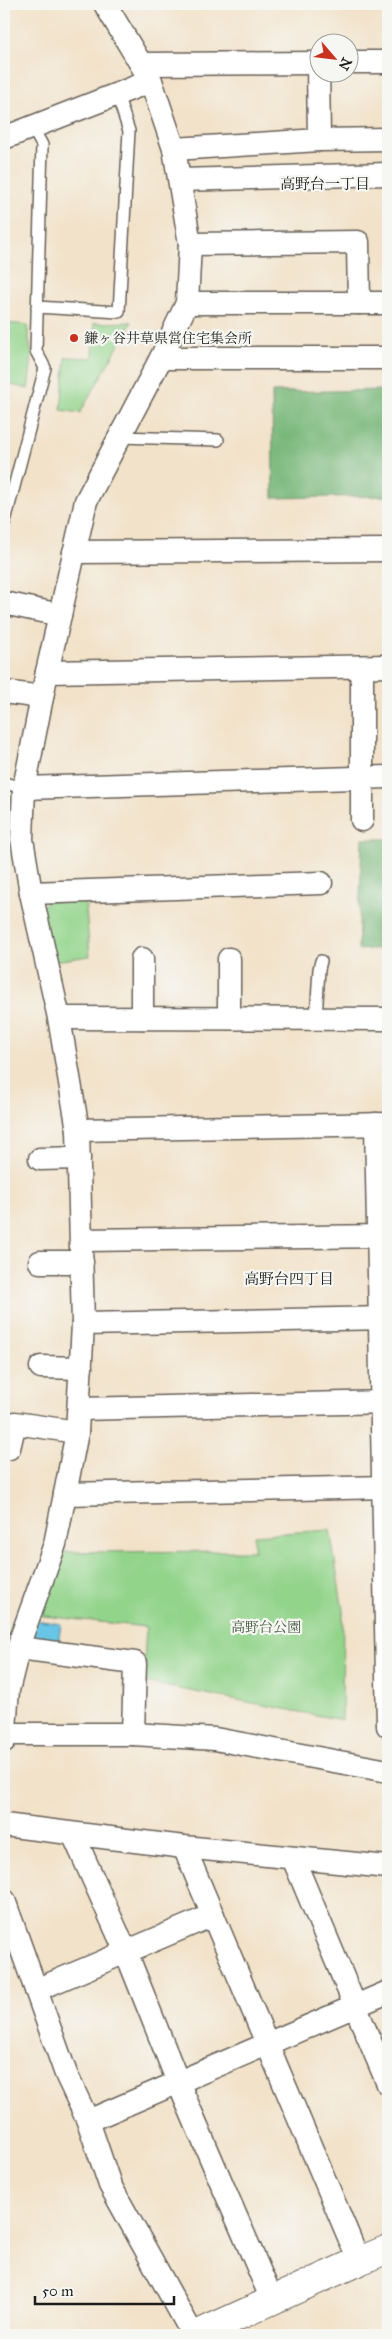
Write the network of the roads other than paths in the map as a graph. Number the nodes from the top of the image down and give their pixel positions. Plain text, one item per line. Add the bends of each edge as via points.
1 (106, 4) edge
2 (360, 62) edge
3 (388, 62) edge
4 (310, 63) edge
5 (146, 72) junction
6 (319, 82) edge
7 (117, 94) junction
8 (32, 127) junction
9 (4, 138) edge
10 (388, 139) edge
11 (319, 140) junction
12 (174, 149) junction
13 (388, 174) edge
14 (180, 180) junction
15 (190, 244) junction
16 (187, 303) junction
17 (359, 303) junction
18 (388, 303) edge
19 (37, 307) junction
20 (161, 358) junction
21 (388, 358) edge
22 (120, 437) junction
23 (218, 440) dead end
24 (4, 525) edge
25 (388, 550) edge
26 (74, 552) junction
27 (4, 603) edge
28 (60, 615) junction
29 (388, 666) edge
30 (362, 667) junction
31 (47, 672) junction
32 (4, 692) edge
33 (42, 697) junction
34 (388, 776) edge
35 (364, 777) junction
36 (14, 785) edge
37 (362, 820) dead end
38 (321, 884) dead end
39 (31, 894) junction
40 (142, 959) dead end
41 (229, 959) dead end
42 (321, 961) dead end
43 (59, 1018) junction
44 (142, 1018) junction
45 (229, 1018) junction
46 (316, 1019) junction
47 (388, 1019) edge
48 (382, 1124) edge
49 (78, 1130) junction
50 (79, 1158) junction
51 (40, 1159) dead end
52 (383, 1236) edge
53 (82, 1240) junction
54 (40, 1262) dead end
55 (82, 1262) junction
56 (384, 1318) edge
57 (83, 1324) junction
58 (41, 1367) dead end
59 (81, 1368) junction
60 (384, 1402) edge
61 (79, 1409) junction
62 (77, 1432) junction
63 (9, 1448) dead end
64 (385, 1487) edge
65 (66, 1494) junction
66 (386, 1573) edge
67 (15, 1641) edge
68 (387, 1659) edge
69 (388, 1726) edge
70 (4, 1734) edge
71 (133, 1734) junction
72 (4, 1741) edge
73 (388, 1772) edge
74 (4, 1825) edge
75 (73, 1834) junction
76 (184, 1847) junction
77 (293, 1858) junction
78 (388, 1867) edge
79 (4, 1900) edge
80 (213, 1915) junction
81 (126, 1952) junction
82 (36, 1990) junction
83 (388, 1992) edge
84 (356, 2006) junction
85 (268, 2044) junction
86 (178, 2082) junction
87 (388, 2084) edge
88 (88, 2121) junction
89 (388, 2249) edge
90 (359, 2261) junction
91 (272, 2300) junction
92 (194, 2335) edge

1 - 5 street
2 - 3 street
4 - 5 street
5 - 7 street
5 - 12 street
6 - 11 street
7 - 8 street
7 - 19 lane via 129,130 119,312
8 - 9 street
8 - 19 lane via 42,144
10 - 11 street
11 - 12 street
12 - 14 street
13 - 14 street
14 - 15 street
15 - 16 street
15 - 17 street via 358,242
16 - 17 street
16 - 20 street
17 - 18 street
19 - 24 lane via 36,351 45,368
20 - 21 street
20 - 22 street
22 - 23 lane
22 - 26 street via 86,502
25 - 26 street
26 - 28 street
27 - 28 street
28 - 31 street
29 - 30 street
30 - 31 street
30 - 35 street
31 - 33 street
32 - 33 street
33 - 36 street
34 - 35 street
35 - 36 street
35 - 37 street
36 - 39 street
38 - 39 street
39 - 43 street
40 - 44 street
41 - 45 street
42 - 46 lane
43 - 44 street
43 - 49 street
44 - 45 street
45 - 46 street
46 - 47 street
48 - 49 street
48 - 52 street
49 - 50 street
50 - 51 street
50 - 53 street
52 - 53 street
52 - 56 street
53 - 55 street
54 - 55 street
55 - 57 street
56 - 57 street
56 - 60 street
57 - 59 street
58 - 59 street
59 - 61 street
60 - 61 street
60 - 64 street
61 - 62 street
62 - 63 street via 14,1422
62 - 65 street
64 - 65 street
64 - 66 street
65 - 67 street via 55,1544
66 - 68 street
67 - 70 street
67 - 71 street via 135,1663
68 - 69 street
70 - 71 street
70 - 72 street
71 - 73 street via 215,1739
74 - 75 street
75 - 76 street
75 - 81 street
76 - 77 street
76 - 80 street
77 - 78 street
77 - 84 street
79 - 82 street
80 - 81 street
80 - 85 street
81 - 82 street
81 - 86 street
82 - 88 street via 66,2074
83 - 84 street
84 - 85 street
84 - 87 street
85 - 86 street
85 - 90 street
86 - 88 street
86 - 91 street
88 - 92 street via 110,2185
89 - 90 street
90 - 91 street
91 - 92 street

